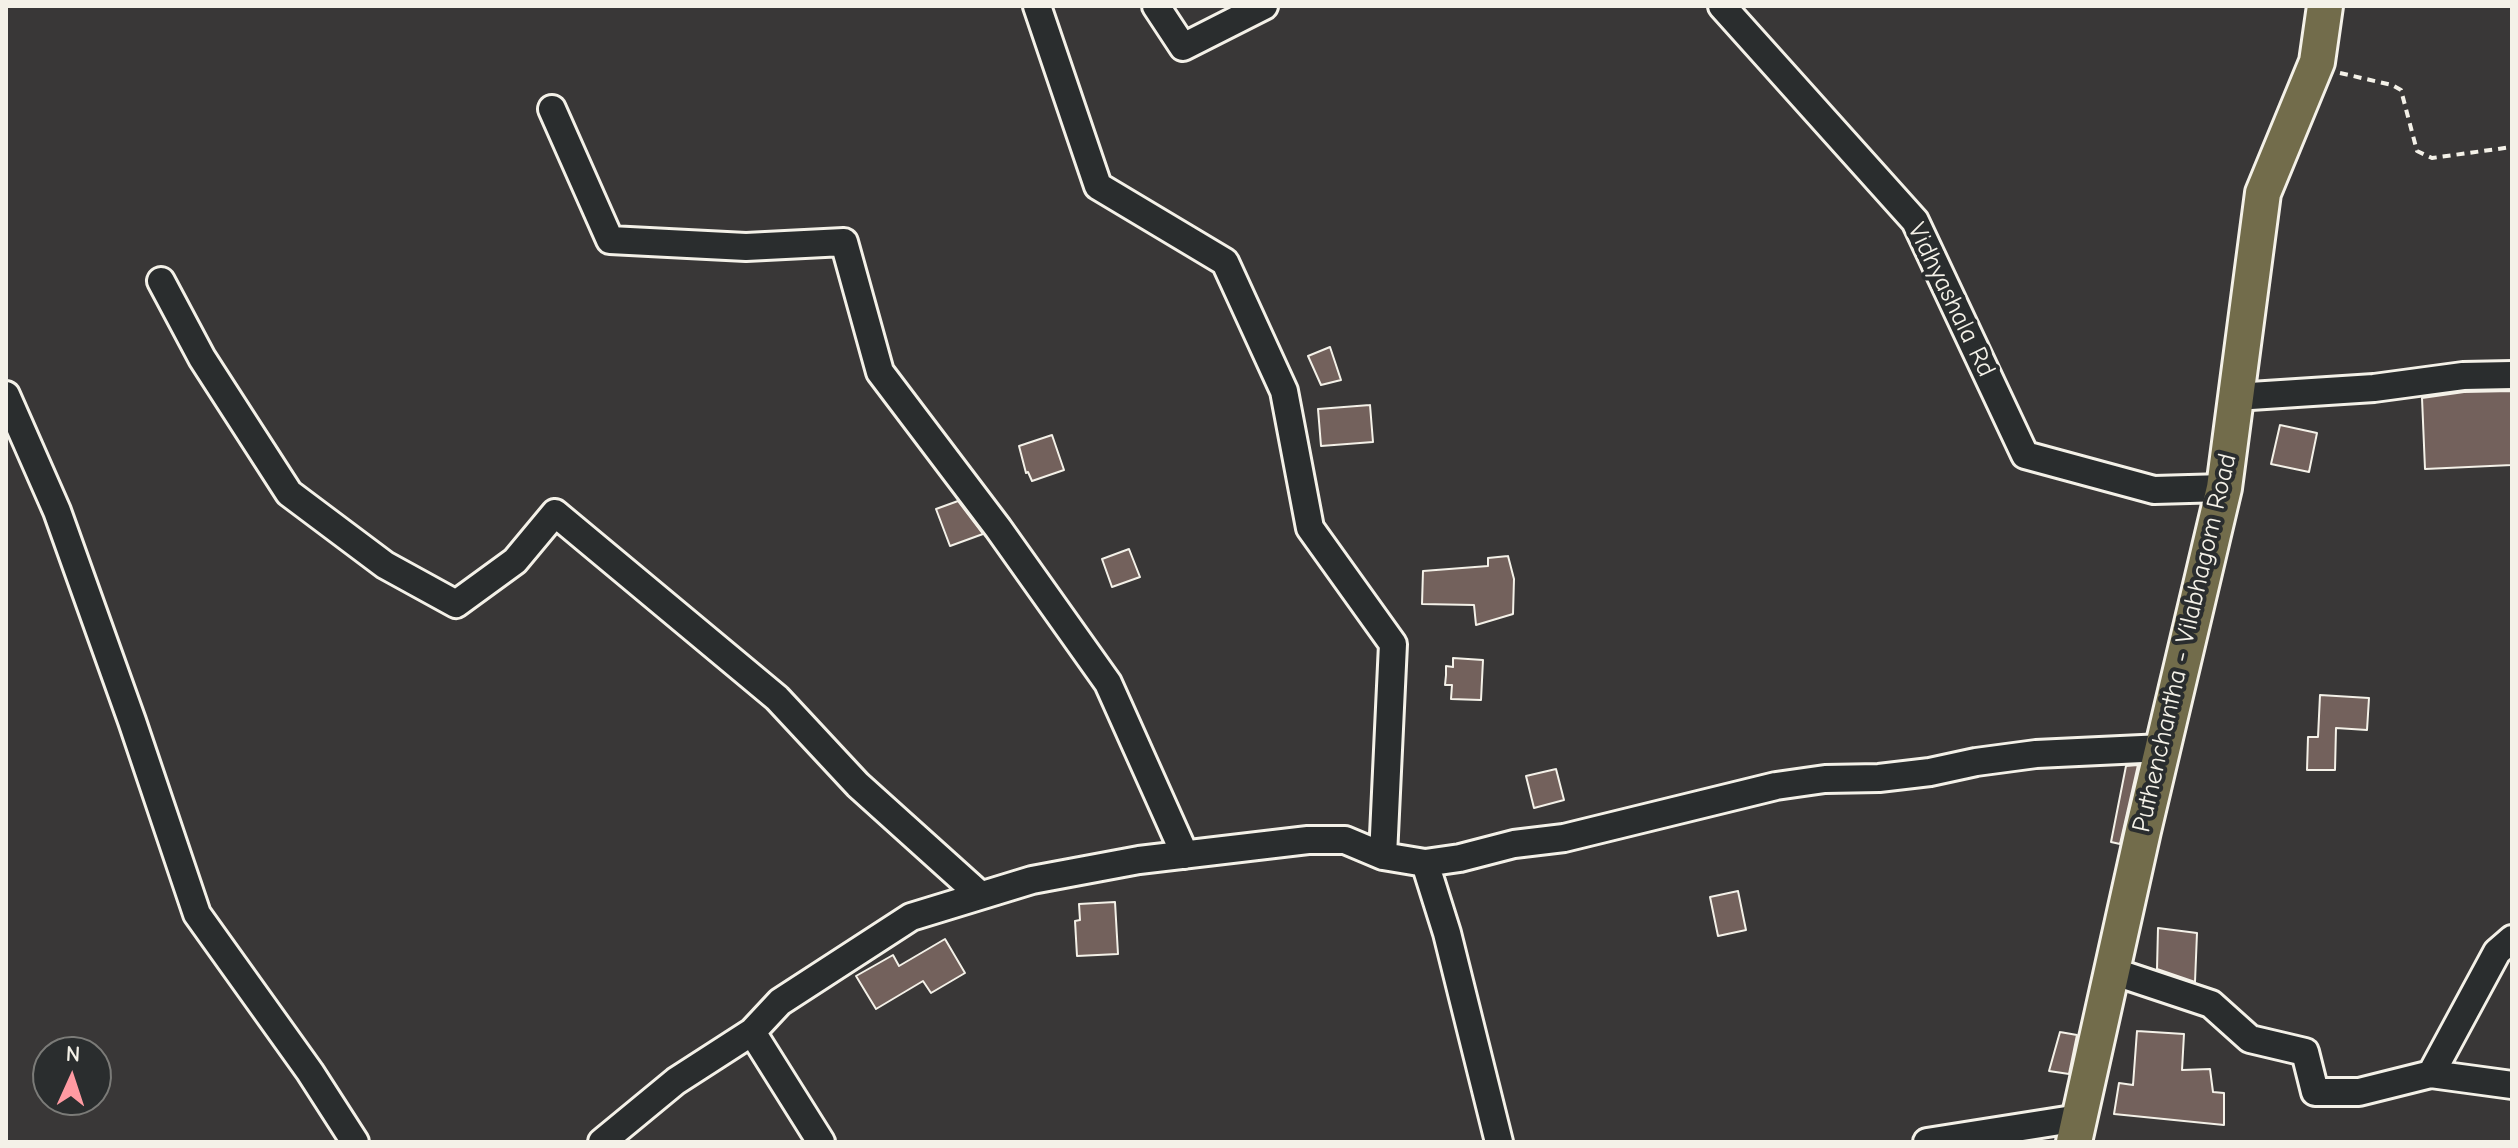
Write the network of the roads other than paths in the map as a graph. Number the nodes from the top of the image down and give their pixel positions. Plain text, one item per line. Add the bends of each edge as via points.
1 (1037, 6) edge
2 (1156, 6) edge
3 (1264, 6) edge
4 (1722, 6) edge
5 (2325, 6) edge
6 (552, 109) dead end
7 (161, 281) dead end
8 (2512, 375) edge
9 (6, 395) edge
10 (2235, 397) junction
11 (2224, 488) junction
12 (2163, 748) junction
13 (1185, 855) junction
14 (1383, 856) junction
15 (1425, 863) junction
16 (979, 894) junction
17 (2512, 939) edge
18 (2112, 971) junction
19 (752, 1032) junction
20 (2431, 1074) junction
21 (2512, 1085) edge
22 (2076, 1130) edge
23 (355, 1142) edge
24 (602, 1142) edge
25 (821, 1142) edge
26 (1499, 1142) edge
27 (1927, 1142) edge

1 - 14 street via 1098,186 1225,262 1284,391 1310,528 1393,644
2 - 3 street via 1183,47
4 - 11 street, Vidhyashala Rd via 1915,221 2025,455 2154,490
5 - 10 main road, Puthenchantha - Vilabhagom Road via 2315,67 2263,193
6 - 13 street via 610,240 746,247 844,242 880,372 1108,683
7 - 16 street via 202,358 289,493 385,565 456,604 515,561 555,513 777,698 858,785
8 - 10 street
9 - 23 street via 57,511 197,914
10 - 11 main road, Puthenchantha - Vilabhagom Road
11 - 12 main road, Puthenchantha - Vilabhagom Road
12 - 15 street via 2036,754 1930,772 1776,786 1564,838
12 - 18 main road, Puthenchantha - Vilabhagom Road
13 - 14 street via 1345,840
13 - 16 street
14 - 15 street
15 - 26 street
16 - 19 street via 911,917 780,1002
17 - 20 street via 2497,952
18 - 20 street via 2211,1004 2250,1039 2305,1052 2315,1092 2359,1092
18 - 22 main road, Puthenchantha - Vilabhagom Road
19 - 24 street via 676,1081
19 - 25 street
20 - 21 street
22 - 27 street

